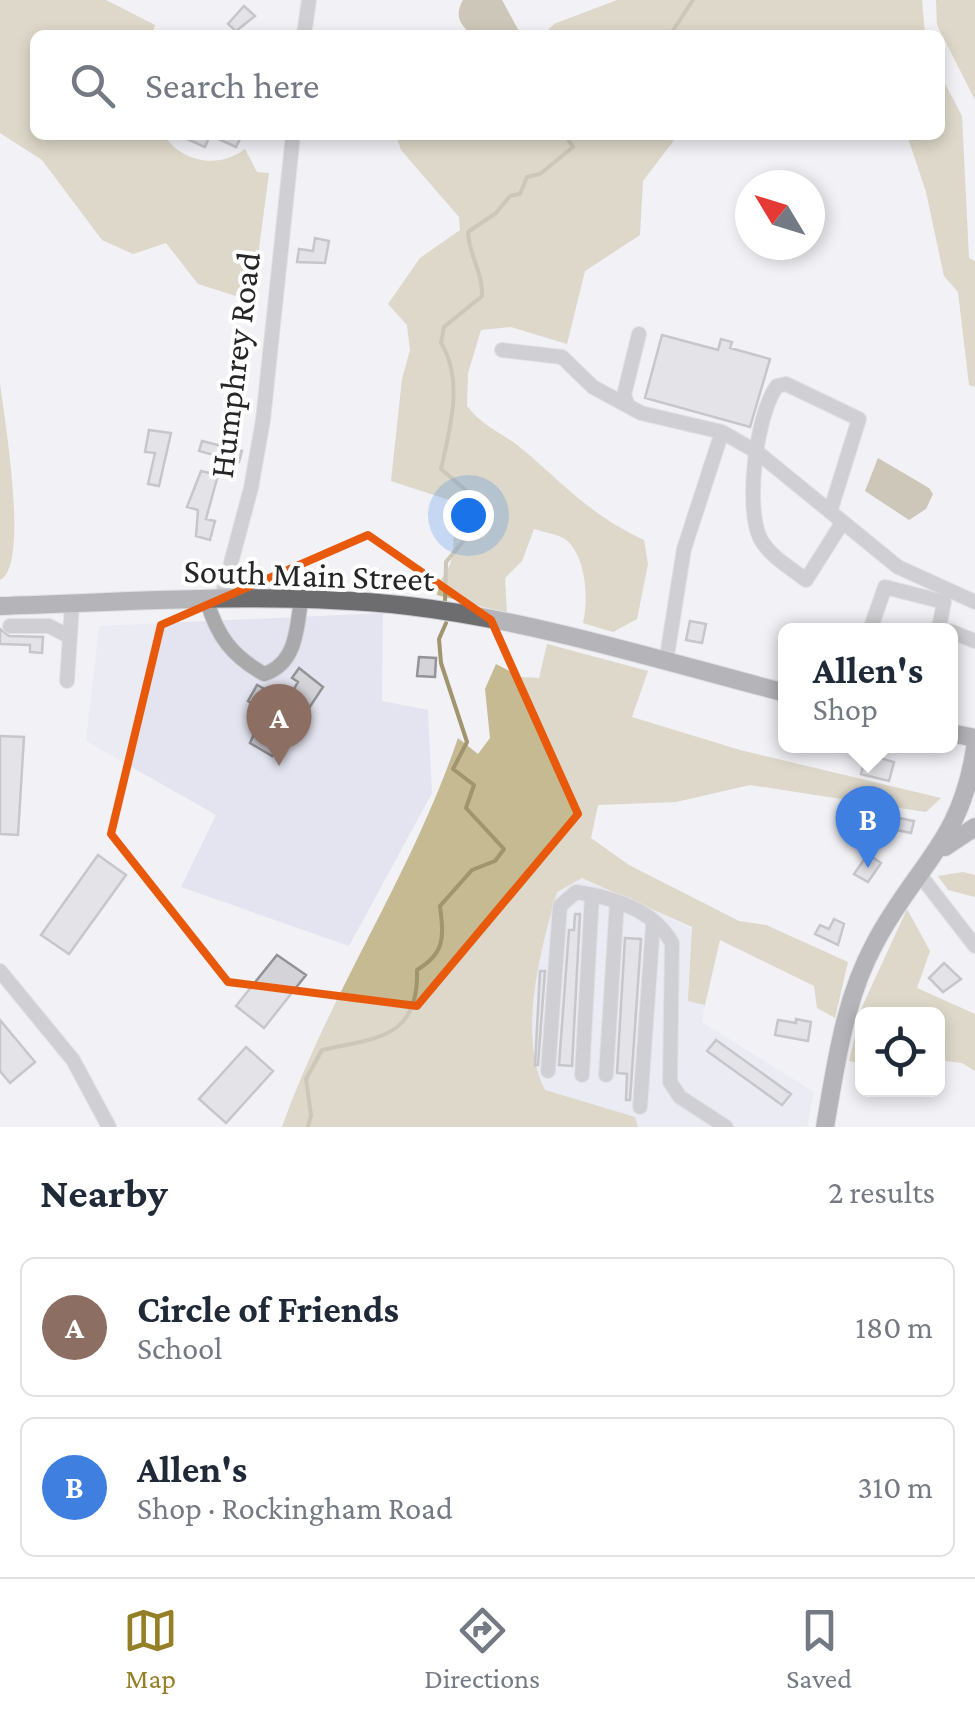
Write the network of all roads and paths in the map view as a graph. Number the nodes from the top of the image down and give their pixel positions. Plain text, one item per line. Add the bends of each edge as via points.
1 (309, 0) edge
2 (305, 30) edge
3 (292, 140) edge
4 (639, 334) dead end
5 (502, 350) dead end
6 (628, 406) junction
7 (722, 432) junction
8 (757, 452) junction
9 (830, 512) junction
10 (842, 523) junction
11 (301, 600) junction
12 (214, 601) junction
13 (975, 602) edge
14 (72, 604) junction
15 (0, 606) edge
16 (872, 623) edge
17 (944, 623) edge
18 (10, 626) dead end
19 (70, 637) junction
20 (666, 662) junction
21 (67, 681) dead end
22 (778, 692) edge
23 (975, 748) edge
24 (975, 827) edge
25 (937, 853) junction
26 (920, 875) junction
27 (592, 895) junction
28 (617, 901) junction
29 (654, 924) junction
30 (975, 946) edge
31 (0, 971) edge
32 (548, 1071) dead end
33 (582, 1075) dead end
34 (606, 1075) dead end
35 (640, 1106) dead end
36 (109, 1127) edge
37 (726, 1127) edge
38 (825, 1127) edge

1 - 2 street
3 - 12 street, Humphrey Road via 261,435
4 - 6 street via 624,395
5 - 6 street via 562,357
6 - 7 street
7 - 8 street
7 - 20 street via 684,549
8 - 9 street
8 - 9 street via 777,386 786,384 859,419
8 - 10 street via 754,521 776,556 806,580
9 - 10 street
10 - 13 street via 898,567
11 - 12 main road, South Main Street
11 - 12 street via 287,660 264,674 215,630
11 - 20 main road, South Main Street via 448,612
12 - 14 main road, South Main Street
14 - 15 main road, South Main Street
14 - 19 street
16 - 17 street via 885,587 944,602
18 - 19 street via 49,626
19 - 21 street
20 - 22 main road, South Main Street
23 - 25 main road via 965,802
24 - 25 main road
25 - 26 main road
26 - 30 street
26 - 38 main road via 860,974
27 - 28 street
27 - 32 street via 576,892 560,906
27 - 33 street
28 - 29 street
28 - 34 street
29 - 35 street
29 - 37 street via 672,943 670,1082 680,1097
31 - 36 street via 74,1060

